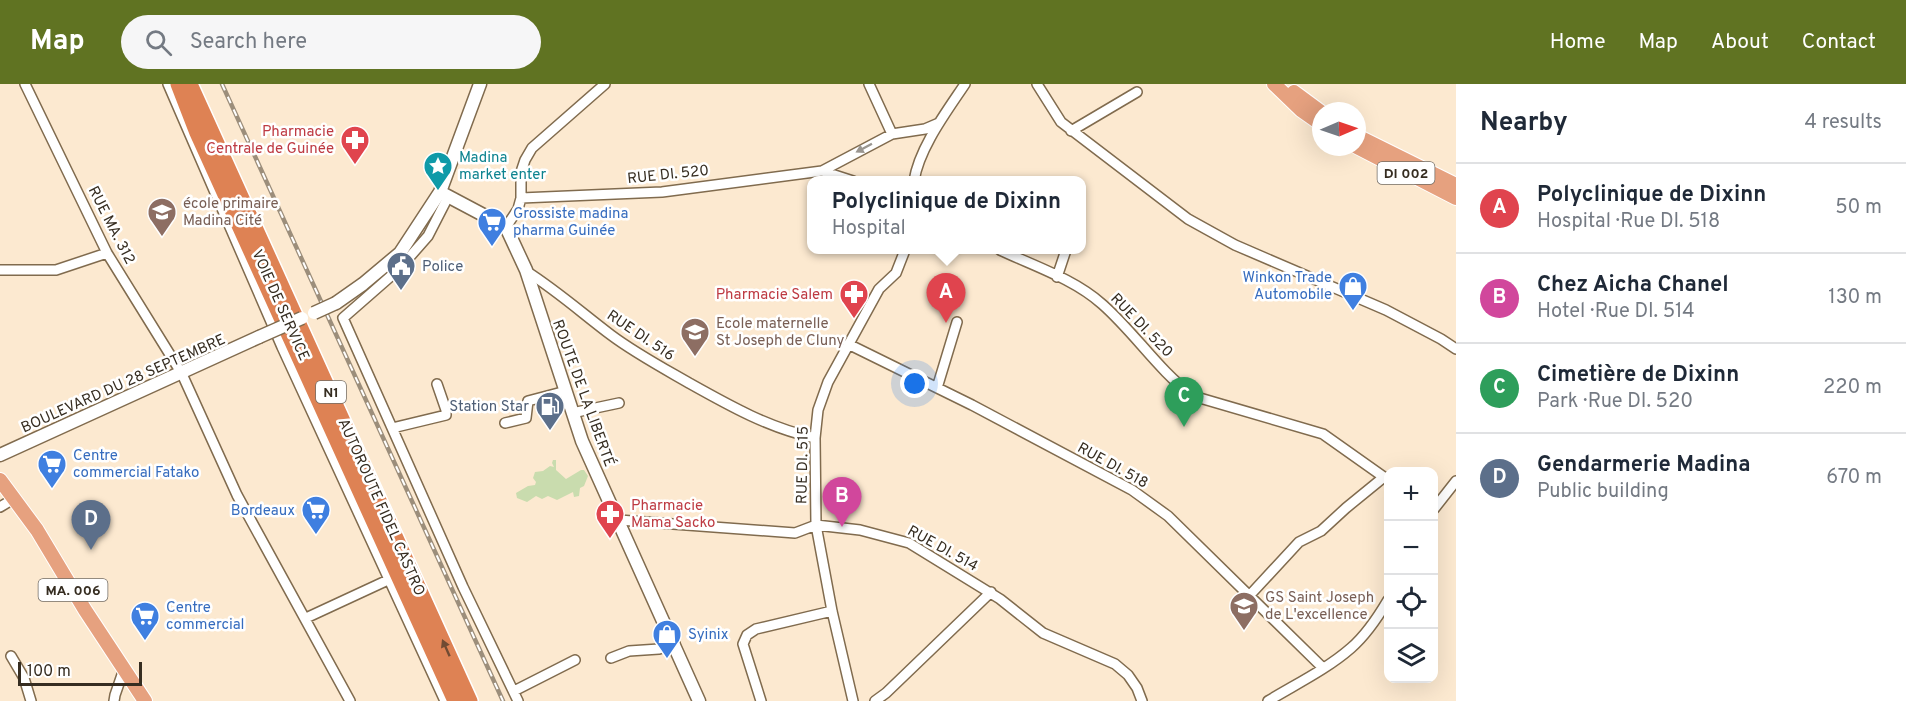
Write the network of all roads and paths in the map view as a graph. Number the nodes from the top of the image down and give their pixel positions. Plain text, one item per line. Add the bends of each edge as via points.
1 (25, 84) edge
2 (168, 84) edge
3 (178, 84) edge
4 (190, 84) edge
5 (199, 84) edge
6 (480, 84) edge
7 (605, 84) edge
8 (869, 84) edge
9 (965, 84) edge
10 (1037, 84) edge
11 (1274, 84) edge
12 (1285, 84) edge
13 (1137, 92) dead end
14 (1312, 105) edge
15 (1312, 118) edge
16 (939, 123) junction
17 (1071, 131) junction
18 (892, 134) junction
19 (1366, 140) edge
20 (1366, 152) edge
21 (822, 171) junction
22 (839, 176) edge
23 (915, 176) edge
24 (1456, 185) edge
25 (444, 195) junction
26 (521, 198) junction
27 (1456, 198) edge
28 (506, 227) junction
29 (107, 253) junction
30 (903, 254) edge
31 (1010, 254) edge
32 (1064, 254) edge
33 (0, 270) edge
34 (526, 270) junction
35 (1056, 277) junction
36 (308, 315) junction
37 (957, 322) dead end
38 (848, 344) junction
39 (1456, 349) edge
40 (182, 374) junction
41 (437, 384) dead end
42 (938, 388) junction
43 (566, 391) junction
44 (619, 403) dead end
45 (572, 413) junction
46 (505, 423) dead end
47 (392, 428) junction
48 (815, 438) junction
49 (0, 455) edge
50 (1384, 478) edge
51 (0, 480) edge
52 (1384, 480) edge
53 (1456, 482) edge
54 (15, 498) junction
55 (1438, 504) edge
56 (0, 507) edge
57 (619, 520) junction
58 (816, 525) junction
59 (413, 575) junction
60 (388, 580) junction
61 (991, 592) junction
62 (1249, 596) junction
63 (1384, 608) edge
64 (832, 611) junction
65 (306, 618) junction
66 (675, 644) junction
67 (11, 656) dead end
68 (611, 658) dead end
69 (575, 660) dead end
70 (1323, 668) junction
71 (124, 669) junction
72 (514, 691) junction
73 (31, 701) edge
74 (114, 701) edge
75 (145, 701) edge
76 (350, 701) edge
77 (445, 701) edge
78 (455, 701) edge
79 (470, 701) edge
80 (518, 701) edge
81 (699, 701) edge
82 (761, 701) edge
83 (853, 701) edge
84 (875, 701) edge
85 (1142, 701) edge
86 (1268, 701) edge

1 - 29 street, RUE MA. 312
2 - 60 street, VOIE DE SERVICE
3 - 78 highway, AUTOROUTE FIDEL CASTRO / N1
4 - 59 highway, AUTOROUTE FIDEL CASTRO / N1
5 - 36 highway
6 - 25 main road
7 - 26 street via 532,148 521,172
8 - 18 street
9 - 16 street
10 - 17 street
11 - 15 main road
12 - 14 main road
13 - 17 street
16 - 18 street
16 - 23 street
17 - 39 street via 1188,219 1235,244 1386,310
18 -> 21 street
19 - 24 main road, DI 002
20 - 27 main road, DI 002
21 - 22 street, RUE DI. 520
21 - 26 street, RUE DI. 520 via 662,192
25 - 28 main road
25 - 36 main road, BOULEVARD DU 28 SEPTEMBRE, bridge via 400,253 363,285
25 - 47 street via 428,236 399,269 343,318
26 - 28 street
28 - 34 main road, ROUTE DE LA LIBERTÉ
29 - 33 street via 56,270
29 - 40 street, RUE MA. 312
30 - 38 street, RUE DI. 515 via 896,273 879,289
31 - 35 street, RUE DI. 520
32 - 35 street
34 - 43 main road, ROUTE DE LA LIBERTÉ
34 - 48 street, RUE DI. 516 via 612,336 668,371 737,410 786,432
35 - 50 street, RUE DI. 520 via 1080,287 1102,304 1175,383 1193,396 1323,434
36 - 40 main road, BOULEVARD DU 28 SEPTEMBRE, bridge
36 - 59 highway via 374,462
37 - 42 street
38 - 42 street, RUE DI. 518
38 - 48 street, RUE DI. 515 via 818,410
40 - 49 main road, BOULEVARD DU 28 SEPTEMBRE
40 - 65 street, RUE MA. 312 via 237,495
41 - 47 street via 446,415
42 - 62 street, RUE DI. 518 via 1140,495 1168,516
43 - 45 main road, ROUTE DE LA LIBERTÉ
43 - 46 street via 528,401 526,418
44 - 45 street
45 - 57 main road, ROUTE DE LA LIBERTÉ
47 - 72 street
48 - 58 street, RUE DI. 515
51 - 54 main road, MA. 006
52 - 62 street via 1321,531 1299,542
53 - 55 street
54 - 56 street
54 - 71 main road, MA. 006
57 - 58 street, RUE DI. 514 via 795,533
57 - 66 main road, ROUTE DE LA LIBERTÉ
58 - 61 street, RUE DI. 514 via 860,530 909,543
58 - 64 street, RUE DI. 515
79 -> 59 highway, AUTOROUTE FIDEL CASTRO / N1
60 - 65 street
60 - 77 street, VOIE DE SERVICE
61 - 84 street
61 - 85 street, RUE DI. 514 via 1043,633 1115,664 1128,675
62 - 70 street, RUE DI. 518
63 - 70 street via 1351,648
64 - 82 street via 756,629 747,635 743,644
64 - 83 street, RUE DI. 515
65 - 76 street, RUE MA. 312
66 - 68 street
66 - 81 main road, ROUTE DE LA LIBERTÉ
67 - 73 street
69 - 72 street
70 - 86 street
71 - 74 street
71 - 75 main road, MA. 006
72 - 80 street

